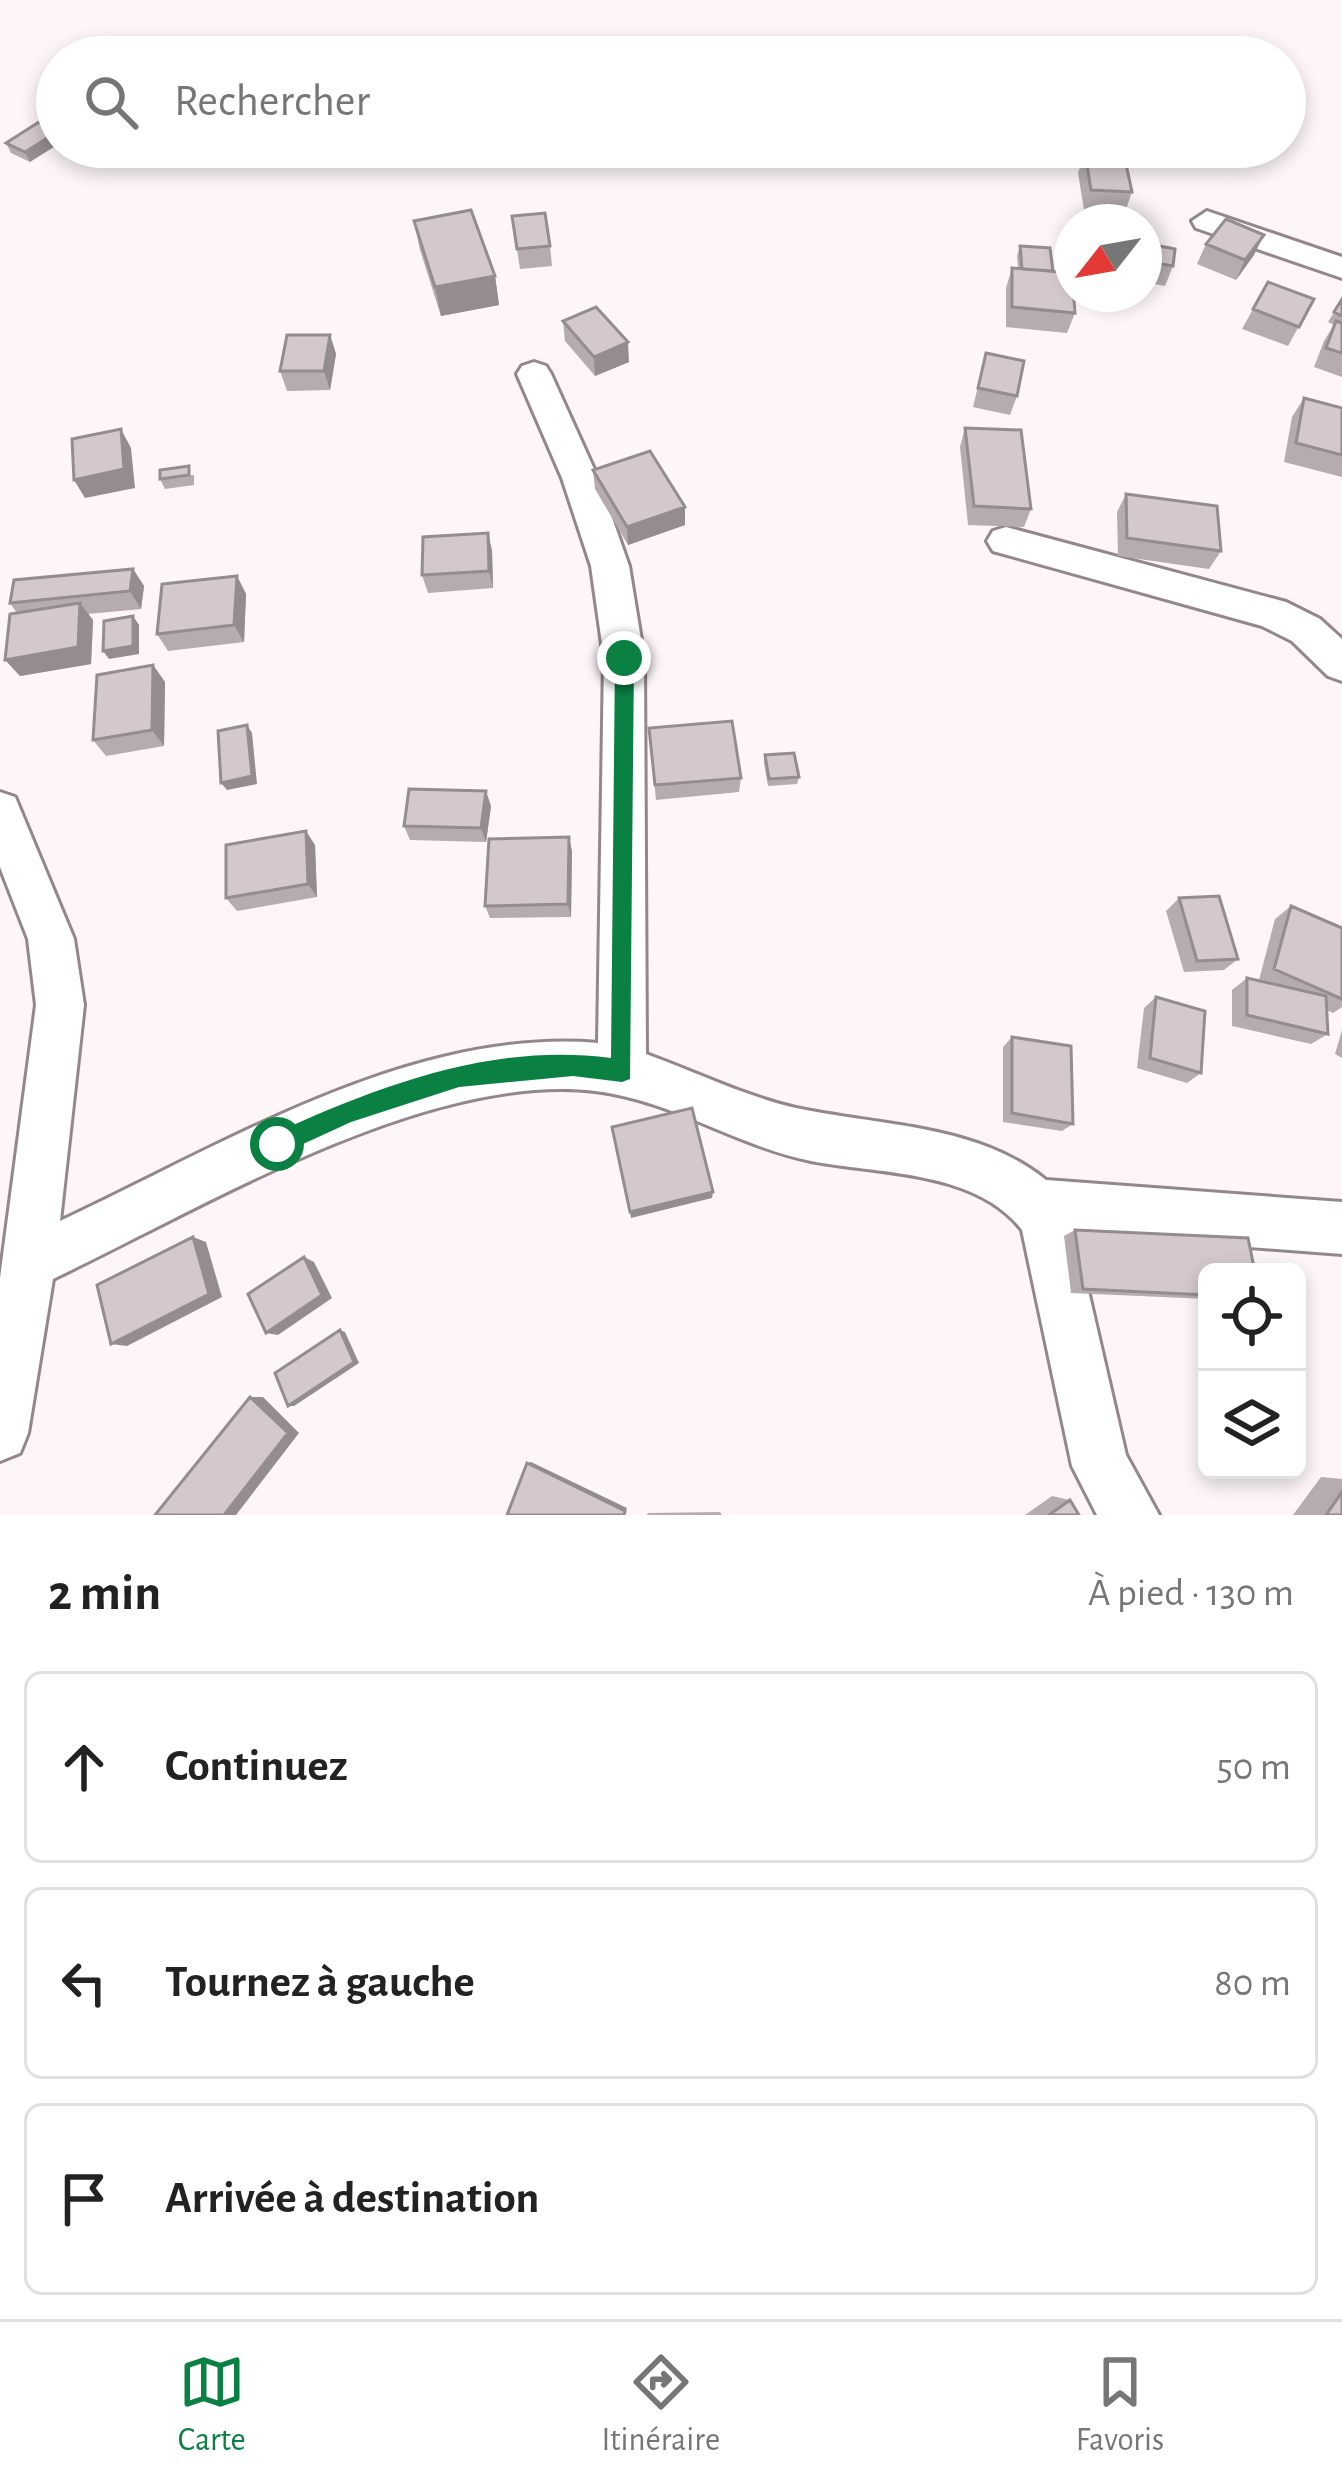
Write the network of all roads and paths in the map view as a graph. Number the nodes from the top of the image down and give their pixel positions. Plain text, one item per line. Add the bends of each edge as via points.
1 (1207, 221) dead end
2 (1342, 268) edge
3 (534, 374) dead end
4 (1006, 541) dead end
5 (1342, 664) edge
6 (0, 811) edge
7 (622, 1071) junction
8 (1038, 1204) junction
9 (1342, 1228) edge
10 (29, 1263) junction
11 (0, 1433) edge
12 (1130, 1515) edge

1 - 2 street
3 - 7 street via 610,566 624,658
4 - 5 street via 1272,613 1306,630
6 - 10 street via 51,939 60,1004
7 - 8 street via 774,1127 971,1167
7 - 10 street via 573,1064 398,1093
8 - 9 street
8 - 12 street via 1100,1466
10 - 11 street

